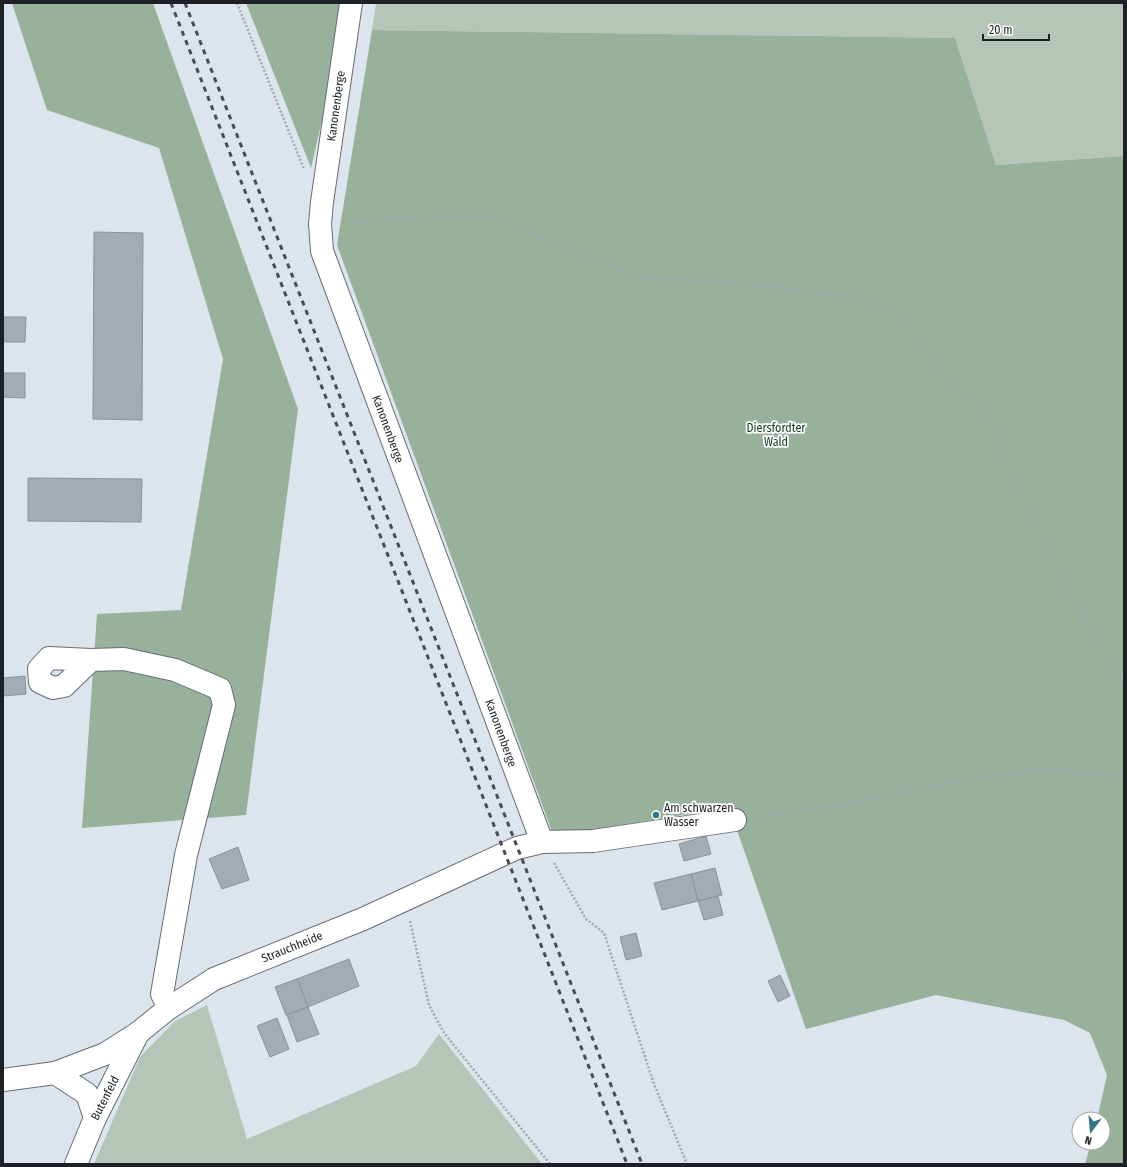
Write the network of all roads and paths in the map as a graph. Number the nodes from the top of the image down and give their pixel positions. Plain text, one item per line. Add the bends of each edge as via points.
1 (236, 3) edge
2 (351, 3) edge
3 (306, 173) dead end
4 (320, 224) junction
5 (91, 660) dead end
6 (1124, 685) edge
7 (1124, 775) edge
8 (735, 820) joint
9 (542, 842) junction
10 (405, 899) junction
11 (169, 1008) junction
12 (138, 1033) junction
13 (55, 1073) junction
14 (3, 1080) edge
15 (95, 1118) junction
16 (76, 1164) edge
17 (550, 1164) edge
18 (687, 1164) edge

1 - 3 path
2 - 4 street, Kanonenberge
4 - 6 path via 486,216 633,275 854,296 903,318 943,376 986,408 1004,459 1070,596
4 - 9 street, Kanonenberge via 322,251
5 - 11 street via 124,659 175,670 220,689 224,705 186,855 162,994
7 - 8 path via 1038,768
8 - 9 street, Strauchheide via 593,841
9 - 10 street, Strauchheide via 505,853
9 - 18 path via 586,919 604,932 654,1084
10 - 11 street, Strauchheide via 363,919 214,979
10 - 17 path via 429,1005 444,1033
11 - 12 street, Strauchheide
12 - 13 street, Strauchheide via 105,1054
12 - 15 street, Butenfeld
13 - 14 street, Strauchheide
13 - 15 street via 86,1094
15 - 16 street, Butenfeld

